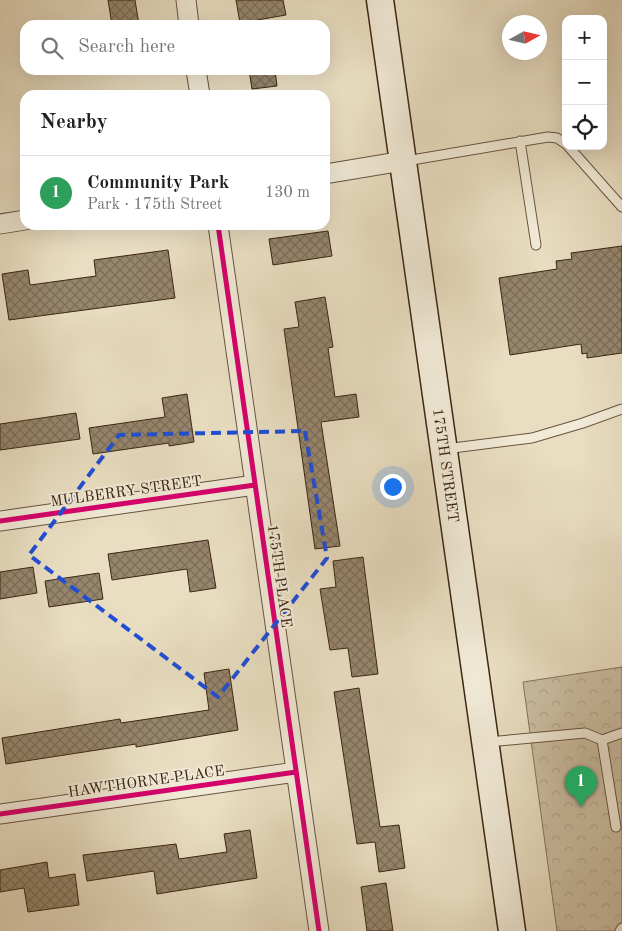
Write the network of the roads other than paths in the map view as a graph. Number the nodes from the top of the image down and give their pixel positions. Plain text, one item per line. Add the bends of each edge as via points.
1 (186, 0) edge
2 (380, 0) edge
3 (188, 20) edge
4 (197, 75) edge
5 (199, 90) edge
6 (520, 141) junction
7 (562, 142) edge
8 (571, 150) edge
9 (403, 161) junction
10 (330, 173) edge
11 (622, 207) edge
12 (20, 221) edge
13 (0, 224) edge
14 (219, 230) edge
15 (536, 245) dead end
16 (622, 409) edge
17 (444, 449) junction
18 (255, 485) junction
19 (0, 521) edge
20 (622, 733) edge
21 (602, 740) junction
22 (485, 742) junction
23 (296, 772) junction
24 (0, 814) edge
25 (616, 827) dead end
26 (622, 928) edge
27 (319, 931) edge
28 (512, 931) edge
29 (620, 931) edge

1 - 3 street
2 - 9 main road, 175TH STREET
4 - 5 street
6 - 7 lane via 557,138
6 - 9 lane
6 - 15 lane
8 - 11 lane
9 - 10 street
9 - 17 main road, 175TH STREET
12 - 13 street
14 - 18 street, 175TH PLACE
16 - 17 lane via 532,438
17 - 22 main road, 175TH STREET
18 - 19 street, MULBERRY STREET
18 - 23 street, 175TH PLACE
20 - 21 lane
21 - 22 lane via 585,733
21 - 25 lane
22 - 28 main road, 175TH STREET
23 - 24 street, HAWTHORNE PLACE
23 - 27 street, 175TH PLACE
26 - 29 lane

